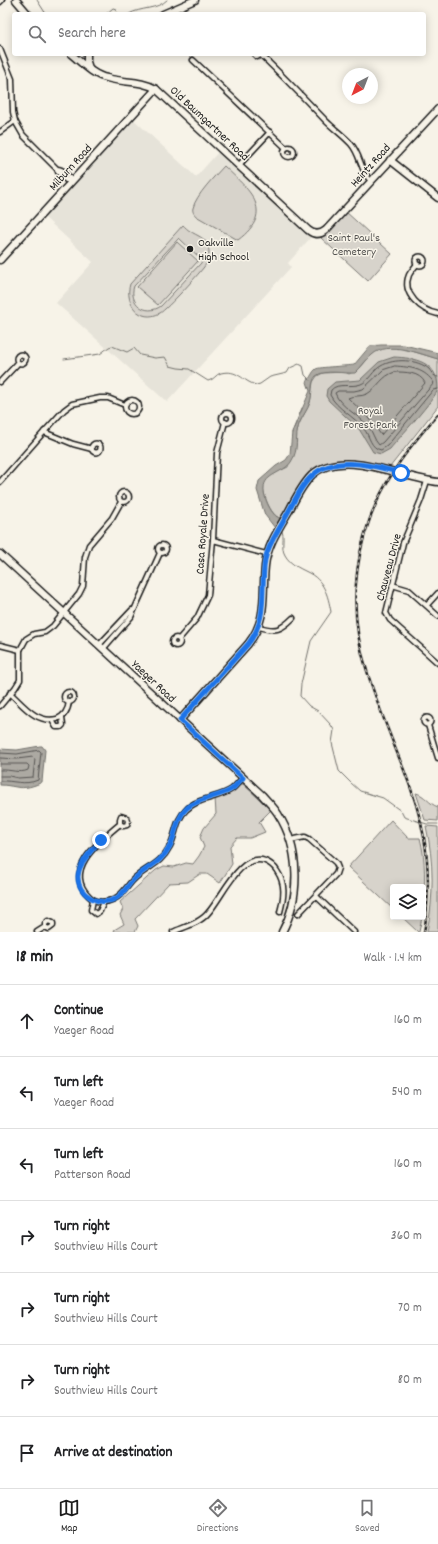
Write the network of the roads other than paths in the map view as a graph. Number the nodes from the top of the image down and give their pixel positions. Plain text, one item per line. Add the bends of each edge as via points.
1 (16, 0) edge
2 (195, 0) edge
3 (26, 12) edge
4 (168, 12) edge
5 (0, 50) edge
6 (74, 56) edge
7 (87, 56) edge
8 (263, 56) edge
9 (193, 60) dead end
10 (5, 62) junction
11 (0, 65) edge
12 (89, 68) junction
13 (156, 89) junction
14 (438, 109) edge
15 (16, 121) junction
16 (0, 132) edge
17 (270, 132) junction
18 (286, 148) dead end
19 (390, 160) junction
20 (239, 165) junction
21 (70, 181) junction
22 (371, 181) junction
23 (438, 198) edge
24 (317, 234) joint
25 (0, 260) edge
26 (417, 264) dead end
27 (438, 314) edge
28 (18, 362) dead end
29 (0, 382) edge
30 (126, 405) dead end
31 (225, 422) dead end
32 (44, 432) junction
33 (92, 449) dead end
34 (427, 481) junction
35 (0, 482) edge
36 (438, 482) edge
37 (121, 502) dead end
38 (213, 540) junction
39 (160, 553) dead end
40 (0, 554) edge
41 (266, 554) junction
42 (392, 585) junction
43 (438, 594) edge
44 (427, 605) junction
45 (64, 613) junction
46 (438, 616) edge
47 (293, 618) dead end
48 (259, 627) junction
49 (179, 639) dead end
50 (0, 645) edge
51 (101, 647) junction
52 (20, 650) junction
53 (438, 663) edge
54 (10, 693) junction
55 (69, 702) dead end
56 (0, 706) edge
57 (62, 717) junction
58 (52, 720) junction
59 (180, 720) junction
60 (428, 725) dead end
61 (438, 758) edge
62 (243, 778) junction
63 (120, 824) dead end
64 (290, 840) junction
65 (316, 896) junction
66 (94, 900) junction
67 (104, 902) junction
68 (280, 912) dead end
69 (298, 914) dead end
70 (45, 927) dead end
71 (37, 932) edge
72 (173, 932) edge
73 (282, 932) edge
74 (354, 932) edge

1 - 3 street
2 - 4 street
5 - 10 street
6 - 12 street, Old Baumgartner Road
7 - 12 street
8 - 22 street via 350,143 356,150 362,170
9 - 17 street
10 - 11 street
10 - 15 street via 12,79 13,112
12 - 13 street, Old Baumgartner Road via 98,75 146,84
13 - 20 street, Old Baumgartner Road
13 - 21 street, Milburn Road
14 - 19 street, Heintz Road
15 - 16 street
15 - 21 street via 23,135 57,169 61,169
17 - 18 street
17 - 20 street
19 - 22 street, Heintz Road
19 - 23 street
20 - 24 street, Old Baumgartner Road via 308,230
21 - 25 street, Milburn Road
22 - 24 street, Heintz Road via 326,230
26 - 27 street via 410,275 409,292 418,304
28 - 29 street
30 - 32 street via 108,398 72,404
31 - 38 street, Casa Royale Drive via 217,453
32 - 33 street
32 - 35 street
34 - 36 street, Yaeger Road
34 - 41 street, Yaeger Road via 376,468 341,464 328,467 307,481
34 - 42 street, Chauveau Drive via 403,543
37 - 45 street via 112,518 89,545 85,557 83,586
38 - 41 street
38 - 49 street, Casa Royale Drive via 208,595 197,618
39 - 51 street via 135,606
40 - 45 street, Yaeger Road
41 - 48 street, Yaeger Road via 263,607
42 - 44 street via 409,590
42 - 53 street, Chauveau Drive via 387,615
43 - 44 street
44 - 46 street
45 - 51 street, Yaeger Road
45 - 52 street via 45,632 26,639
47 - 48 street via 280,629
48 - 59 street, Yaeger Road via 248,644
50 - 52 street
51 - 59 street, Yaeger Road
52 - 54 street via 20,680
54 - 56 street
54 - 58 street via 33,714 41,719
55 - 57 street
57 - 58 street
57 - 58 street via 61,728
59 - 62 street
60 - 61 street
62 - 64 street via 274,808
62 - 67 street via 228,791 198,801 186,809 163,857 135,878 123,894
63 - 66 street via 94,848 80,870 78,880 87,895
64 - 65 street via 301,837 309,839 336,863 336,874
64 - 73 street via 295,871 294,895
65 - 69 street
65 - 74 street
66 - 67 street
66 - 67 street via 91,910 96,914
68 - 72 street via 284,885 279,874 271,864 255,859 236,875 208,914
70 - 71 street

